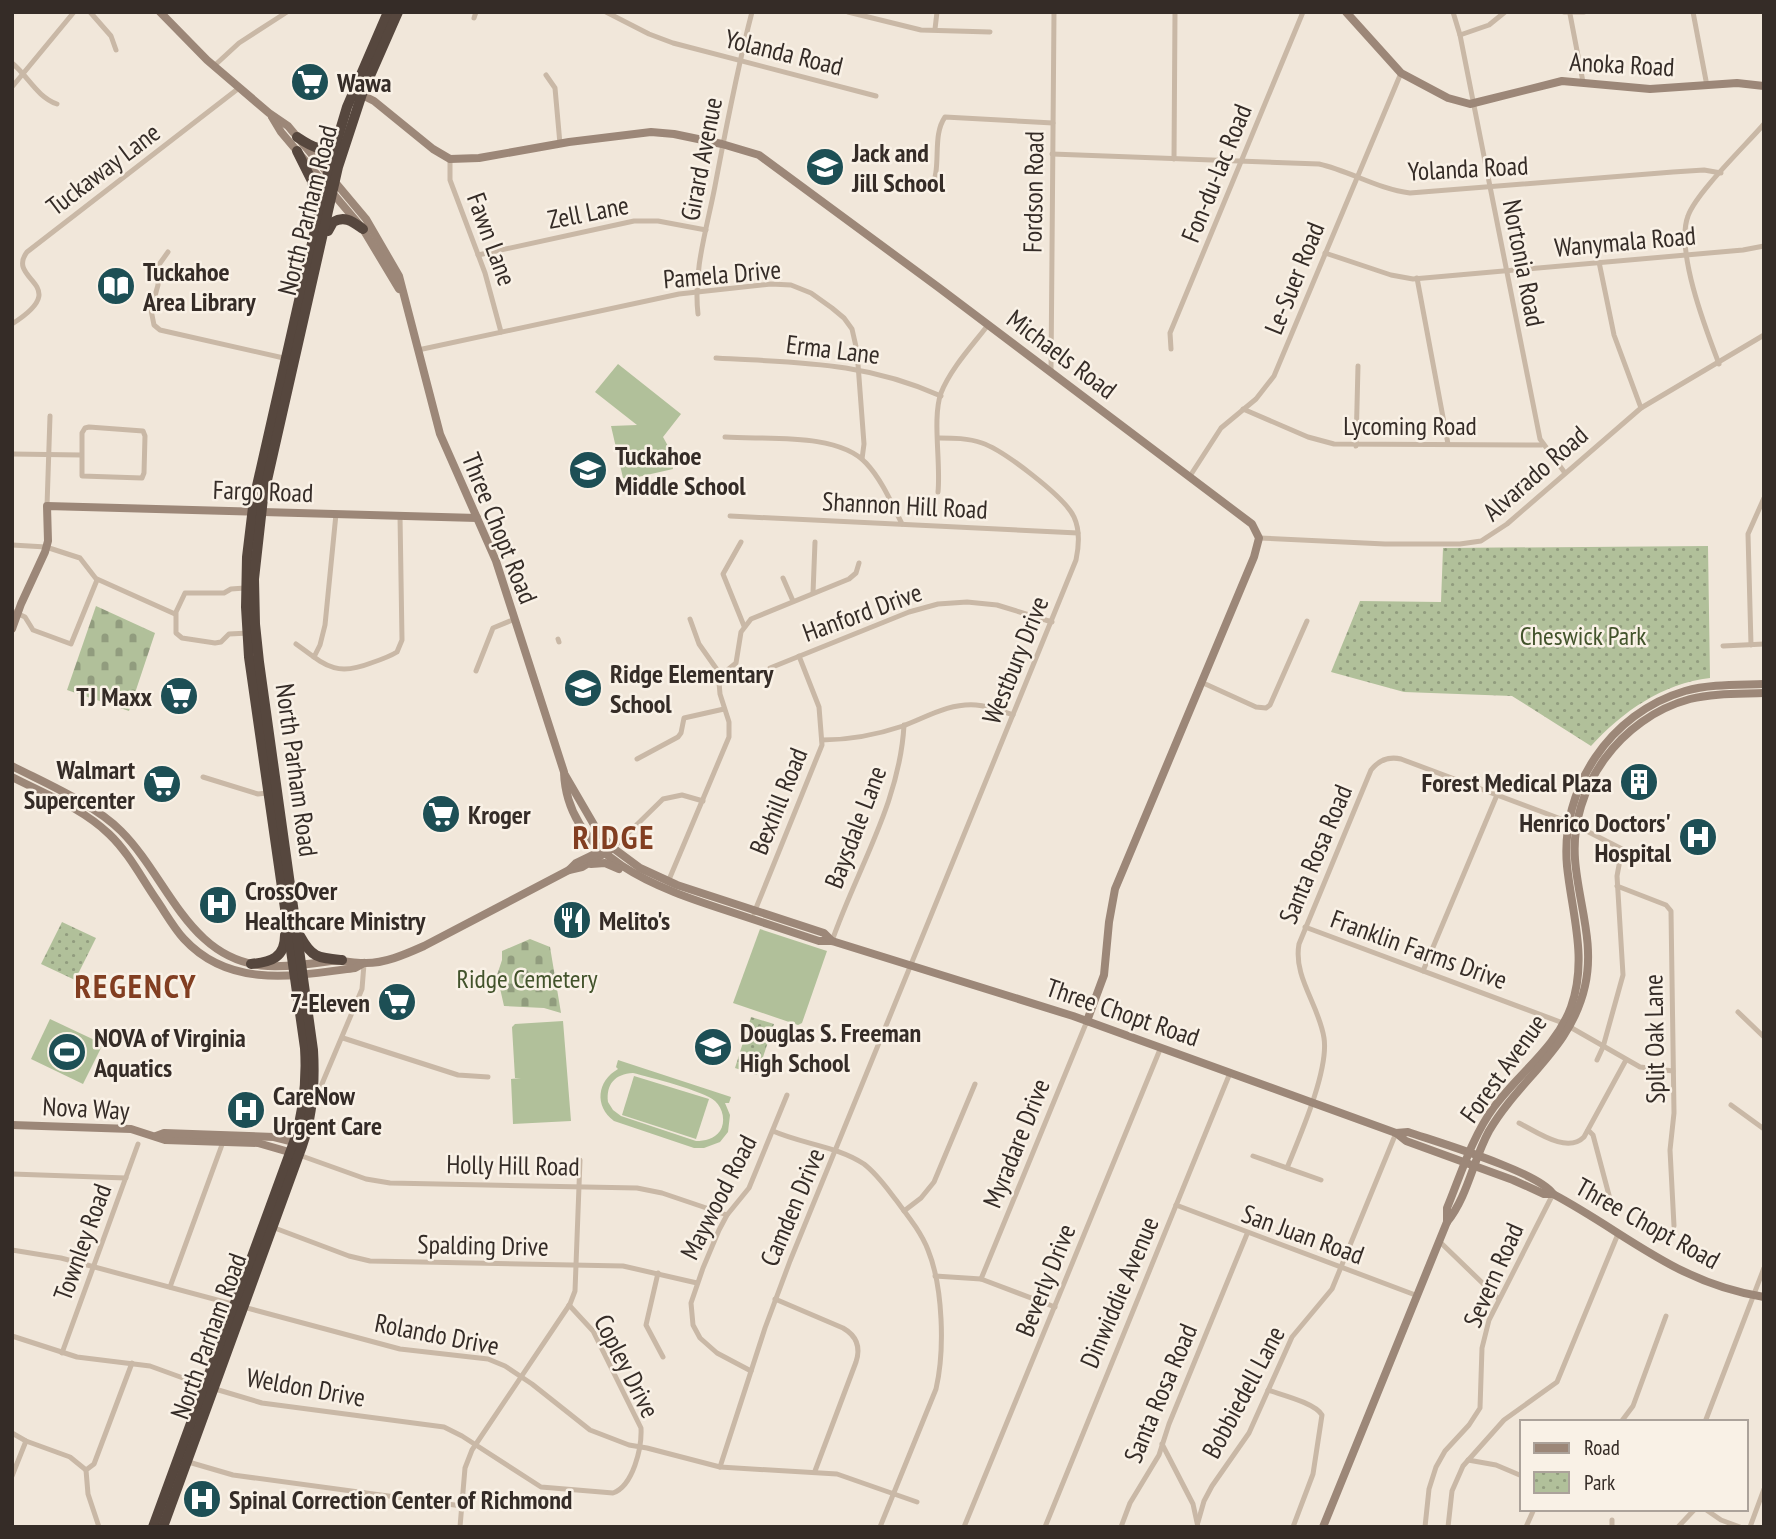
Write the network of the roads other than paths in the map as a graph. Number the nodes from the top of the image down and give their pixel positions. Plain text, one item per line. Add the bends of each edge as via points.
1 (74, 12) edge
2 (90, 12) edge
3 (160, 12) edge
4 (287, 12) edge
5 (388, 12) edge
6 (398, 12) edge
7 (606, 12) edge
8 (752, 12) edge
9 (848, 12) edge
10 (937, 12) edge
11 (1054, 12) edge
12 (1175, 12) edge
13 (1303, 12) edge
14 (1346, 12) edge
15 (1453, 12) edge
16 (1505, 12) edge
17 (1584, 12) edge
18 (1693, 12) edge
19 (1567, 13) edge
20 (860, 14) edge
21 (935, 29) junction
22 (990, 32) dead end
23 (1460, 35) junction
24 (116, 50) dead end
25 (740, 61) junction
26 (12, 63) edge
27 (214, 66) junction
28 (24, 73) junction
29 (1401, 73) junction
30 (546, 75) dead end
31 (1583, 82) junction
32 (1707, 86) junction
33 (1764, 86) edge
34 (12, 87) edge
35 (239, 88) junction
36 (358, 92) junction
37 (876, 96) dead end
38 (1473, 103) junction
39 (57, 104) dead end
40 (270, 113) junction
41 (1052, 122) junction
42 (1764, 124) edge
43 (340, 128) junction
44 (297, 137) junction
45 (560, 144) junction
46 (722, 144) junction
47 (297, 151) junction
48 (1052, 155) junction
49 (450, 159) junction
50 (1174, 159) junction
51 (1242, 160) junction
52 (1721, 173) junction
53 (1357, 176) junction
54 (330, 183) junction
55 (1490, 188) junction
56 (930, 191) dead end
57 (317, 219) junction
58 (363, 229) junction
59 (706, 230) junction
60 (1764, 246) edge
61 (168, 252) dead end
62 (1325, 253) junction
63 (1688, 254) junction
64 (478, 256) junction
65 (14, 260) dead end
66 (22, 261) junction
67 (1599, 262) junction
68 (316, 263) junction
69 (1506, 270) junction
70 (1417, 278) junction
71 (696, 291) junction
72 (404, 298) junction
73 (698, 314) dead end
74 (13, 323) edge
75 (988, 325) junction
76 (501, 332) junction
77 (1764, 335) edge
78 (1171, 349) dead end
79 (418, 350) junction
80 (716, 358) dead end
81 (290, 360) junction
82 (1719, 364) junction
83 (1358, 366) dead end
84 (859, 369) junction
85 (1051, 372) junction
86 (941, 396) junction
87 (1642, 408) junction
88 (1243, 409) junction
89 (50, 415) dead end
90 (725, 437) dead end
91 (939, 438) junction
92 (1448, 444) junction
93 (1542, 444) junction
94 (1356, 446) junction
95 (12, 454) edge
96 (48, 454) junction
97 (81, 455) junction
98 (862, 459) junction
99 (1564, 473) junction
100 (1190, 476) junction
101 (938, 492) dead end
102 (1764, 498) edge
103 (47, 506) junction
104 (256, 511) junction
105 (336, 514) junction
106 (400, 516) junction
107 (730, 516) dead end
108 (477, 518) junction
109 (902, 524) junction
110 (1078, 533) junction
111 (1259, 538) junction
112 (741, 542) dead end
113 (815, 542) dead end
114 (12, 545) edge
115 (46, 547) junction
116 (859, 563) dead end
117 (783, 578) dead end
118 (97, 579) junction
119 (245, 588) junction
120 (813, 593) junction
121 (793, 601) junction
122 (15, 612) edge
123 (175, 614) junction
124 (515, 619) junction
125 (690, 619) dead end
126 (1307, 621) dead end
127 (1052, 622) junction
128 (744, 626) junction
129 (12, 629) edge
130 (251, 633) junction
131 (296, 644) dead end
132 (1764, 644) edge
133 (1751, 645) junction
134 (1723, 646) dead end
135 (799, 656) junction
136 (314, 657) junction
137 (770, 668) dead end
138 (476, 671) dead end
139 (719, 677) junction
140 (1202, 682) junction
141 (1764, 684) edge
142 (1764, 693) edge
143 (724, 709) junction
144 (1013, 715) junction
145 (904, 725) junction
146 (822, 740) junction
147 (637, 759) dead end
148 (12, 766) edge
149 (564, 772) junction
150 (12, 777) edge
151 (203, 777) dead end
152 (273, 792) junction
153 (1497, 795) junction
154 (704, 801) junction
155 (1573, 824) junction
156 (583, 828) junction
157 (607, 851) junction
158 (580, 864) junction
159 (635, 875) junction
160 (668, 882) junction
161 (1617, 886) junction
162 (286, 915) junction
163 (753, 915) junction
164 (1305, 927) junction
165 (297, 931) junction
166 (832, 941) junction
167 (342, 960) junction
168 (364, 963) junction
169 (251, 964) junction
170 (910, 966) junction
171 (298, 970) junction
172 (1423, 971) junction
173 (303, 1008) junction
174 (1738, 1012) dead end
175 (1087, 1021) junction
176 (1566, 1025) junction
177 (1764, 1037) edge
178 (342, 1038) junction
179 (1162, 1047) junction
180 (1603, 1047) junction
181 (1597, 1060) dead end
182 (1626, 1060) junction
183 (1230, 1071) junction
184 (1673, 1071) junction
185 (488, 1077) dead end
186 (975, 1084) dead end
187 (787, 1095) dead end
188 (1311, 1101) junction
189 (1731, 1105) dead end
190 (312, 1108) junction
191 (1519, 1123) dead end
192 (12, 1125) edge
193 (1764, 1129) edge
194 (1588, 1130) junction
195 (773, 1131) junction
196 (1396, 1133) junction
197 (156, 1136) junction
198 (223, 1142) junction
199 (138, 1144) dead end
200 (294, 1150) junction
201 (836, 1152) junction
202 (1253, 1156) dead end
203 (580, 1160) dead end
204 (1472, 1160) junction
205 (1287, 1168) junction
206 (12, 1174) edge
207 (126, 1178) junction
208 (1321, 1180) dead end
209 (579, 1187) junction
210 (1553, 1194) junction
211 (1609, 1199) dead end
212 (1176, 1205) junction
213 (904, 1211) junction
214 (727, 1215) junction
215 (1674, 1226) dead end
216 (272, 1227) junction
217 (1247, 1234) junction
218 (1618, 1234) junction
219 (1439, 1241) junction
220 (12, 1250) edge
221 (578, 1266) junction
222 (93, 1267) junction
223 (1341, 1268) junction
224 (1764, 1268) edge
225 (658, 1273) junction
226 (935, 1276) junction
227 (981, 1279) junction
228 (697, 1283) junction
229 (170, 1287) junction
230 (1754, 1295) junction
231 (1418, 1296) junction
232 (1764, 1297) edge
233 (775, 1299) junction
234 (1499, 1299) junction
235 (239, 1305) junction
236 (569, 1305) junction
237 (1055, 1307) junction
238 (1666, 1315) dead end
239 (12, 1336) edge
240 (62, 1353) junction
241 (663, 1356) dead end
242 (132, 1363) junction
243 (751, 1371) junction
244 (520, 1376) junction
245 (209, 1387) junction
246 (1268, 1390) junction
247 (1627, 1415) junction
248 (1623, 1420) edge
249 (1631, 1420) edge
250 (1706, 1420) edge
251 (12, 1433) edge
252 (26, 1441) junction
253 (475, 1444) junction
254 (1162, 1444) junction
255 (639, 1447) junction
256 (182, 1460) junction
257 (1468, 1460) junction
258 (720, 1467) junction
259 (86, 1470) junction
260 (815, 1471) junction
261 (1520, 1475) edge
262 (12, 1476) edge
263 (1764, 1489) edge
264 (583, 1492) joint
265 (893, 1494) junction
266 (917, 1502) dead end
267 (462, 1506) junction
268 (1693, 1511) edge
269 (1708, 1511) edge
270 (1198, 1524) edge
271 (99, 1527) edge
272 (153, 1527) edge
273 (163, 1527) edge
274 (460, 1527) edge
275 (880, 1527) edge
276 (964, 1527) edge
277 (1045, 1527) edge
278 (1121, 1527) edge
279 (1293, 1527) edge
280 (1323, 1527) edge
281 (1425, 1527) edge
282 (1448, 1527) edge
283 (1678, 1527) edge
284 (1740, 1527) edge
285 (1750, 1527) edge

1 - 28 street
2 - 24 street via 111,36
3 - 27 main road, Three Chopt Road
4 - 27 street via 239,43
5 - 36 highway, North Parham Road
6 - 36 highway, North Parham Road
7 - 25 street, Yolanda Road via 660,39
8 - 25 street, Girard Avenue
9 - 20 street
10 - 21 street
11 - 41 street, Fordson Road
12 - 50 street
13 - 51 street, Fon-du-lac Road
14 - 29 main road
15 - 23 street, Nortonia Road
16 - 23 street via 1489,25
17 - 19 street
18 - 32 street
19 - 31 street
20 - 21 street via 909,28
21 - 22 street
23 - 38 street, Nortonia Road
25 - 37 street, Yolanda Road
25 - 46 street, Girard Avenue
26 - 28 street
27 - 35 main road, Three Chopt Road
28 - 34 street
28 - 39 street via 45,100
29 - 38 main road via 1448,98
29 - 53 street, Le-Suer Road
30 - 45 street via 555,89
31 - 32 main road, Anoka Road via 1650,89
31 - 38 main road, Anoka Road via 1543,84
32 - 33 main road, Anoka Road
35 - 40 main road, Three Chopt Road
35 - 66 street, Tuckaway Lane via 27,252
36 - 43 highway, North Parham Road
36 - 49 main road
36 - 54 highway, North Parham Road
38 - 55 street, Nortonia Road
40 - 44 main road, Three Chopt Road
40 - 47 main road, Three Chopt Road
41 - 48 street, Fordson Road
41 - 56 street via 945,117
42 - 52 street
43 - 44 highway via 325,148 314,148
43 - 54 highway, North Parham Road
44 - 54 main road, Three Chopt Road
45 - 46 main road, Michaels Road via 651,132
45 - 49 main road, Michaels Road
46 - 59 street, Girard Avenue
46 - 75 main road, Michaels Road via 750,151 772,164
47 - 54 main road, Three Chopt Road
47 - 57 highway via 312,181
48 - 50 street, Yolanda Road
48 - 85 street, Fordson Road
49 - 64 street, Fawn Lane via 450,180
50 - 51 street, Yolanda Road
51 - 53 street, Yolanda Road via 1319,164
51 - 78 street, Fon-du-lac Road via 1170,333
52 - 55 street, Yolanda Road via 1683,171
52 - 63 street via 1687,218
53 - 55 street, Yolanda Road via 1410,193
53 - 62 street, Le-Suer Road
54 - 57 highway, North Parham Road
54 - 58 main road, Three Chopt Road
54 - 68 highway, North Parham Road
54 - 72 main road, Three Chopt Road via 376,234 399,276
55 - 69 street, Nortonia Road
57 - 81 highway, North Parham Road
58 - 68 highway via 346,219 333,222
58 - 72 main road, Three Chopt Road
59 - 64 street, Zell Lane via 634,221
59 - 71 street, Girard Avenue
60 - 63 street, Wanymala Road
61 - 81 street via 158,266 151,310 154,325
62 - 70 street, Wanymala Road via 1391,275
62 - 88 street, Le-Suer Road via 1274,376
63 - 67 street, Wanymala Road
63 - 82 street via 1696,300
64 - 76 street, Fawn Lane
65 - 66 street
66 - 74 street via 39,300
67 - 69 street, Wanymala Road
67 - 87 street via 1614,335
68 - 81 highway, North Parham Road
69 - 70 street, Wanymala Road
69 - 93 street, Nortonia Road
70 - 92 street
71 - 73 street, Girard Avenue
71 - 76 street, Pamela Drive
71 - 84 street, Pamela Drive via 780,284 811,293 849,323
72 - 79 main road, Three Chopt Road
75 - 85 main road, Michaels Road
75 - 86 street
76 - 79 street, Pamela Drive
77 - 82 street, Alvarado Road
79 - 108 main road, Three Chopt Road via 440,434
80 - 84 street, Erma Lane
81 - 104 highway, North Parham Road
82 - 87 street, Alvarado Road
83 - 94 street
84 - 86 street, Erma Lane
84 - 98 street, Pamela Drive
85 - 100 main road, Michaels Road
86 - 91 street
87 - 99 street, Alvarado Road
88 - 94 street, Lycoming Road via 1320,441
88 - 100 street, Le-Suer Road via 1221,428
89 - 96 street
90 - 98 street via 832,443
91 - 101 street
91 - 110 street via 978,442 996,450 1063,501
92 - 93 street, Lycoming Road
92 - 94 street, Lycoming Road
93 - 99 street, Nortonia Road
95 - 96 street
96 - 97 street
96 - 103 street
97 - 97 street via 85,428 141,429 145,433 145,472 140,479 84,477
98 - 109 street
99 - 111 street, Alvarado Road via 1496,533 1473,543
100 - 111 main road, Michaels Road via 1247,519
102 - 133 street via 1748,534
103 - 104 main road, Fargo Road
103 - 115 main road
104 - 105 main road, Fargo Road
104 - 119 highway, North Parham Road
104 - 130 highway, North Parham Road
105 - 106 main road, Fargo Road
105 - 136 street via 325,625
106 - 108 main road, Fargo Road
106 - 136 street via 399,649 347,670
107 - 109 street, Shannon Hill Road
108 - 124 main road, Three Chopt Road
109 - 110 street, Shannon Hill Road
110 - 127 street, Westbury Drive via 1076,560
111 - 140 main road
112 - 128 street via 723,574
113 - 120 street
114 - 115 street
115 - 118 street via 80,558
115 - 122 main road
116 - 120 street via 854,576
117 - 121 street
118 - 122 street via 71,644 33,630 27,619
118 - 123 street
119 - 123 street via 185,593
119 - 130 highway, North Parham Road
120 - 121 street
121 - 128 street via 759,614
122 - 129 main road
123 - 130 street via 176,633 182,638 219,643 229,634
124 - 138 street via 493,628
124 - 149 main road, Three Chopt Road
125 - 139 street
126 - 140 street via 1270,705 1261,709
127 - 135 street, Hanford Drive via 998,605 939,604
127 - 144 street, Westbury Drive
128 - 139 street via 736,663
130 - 152 highway, North Parham Road
131 - 136 street
132 - 133 street
133 - 134 street
135 - 137 street, Hanford Drive
135 - 146 street, Bexhill Road via 819,707
139 - 143 street
140 - 175 main road via 1115,889 1104,975
141 - 155 main road, Forest Avenue via 1693,689 1663,699 1632,718 1600,749 1580,787
142 - 155 main road, Forest Avenue via 1690,699 1639,723 1597,770
143 - 147 street via 684,718 678,737
143 - 154 street via 729,737
144 - 145 street via 968,705
144 - 170 street, Westbury Drive
145 - 146 street via 852,740
145 - 166 street, Baysdale Lane via 896,781
146 - 163 street, Bexhill Road
148 - 169 main road via 116,826 199,936 229,957
149 - 156 main road, Three Chopt Road via 567,799
149 - 157 main road, Three Chopt Road
150 - 171 main road via 108,833 181,935 205,957 247,975 270,977
151 - 152 street via 258,794
152 - 162 highway, North Parham Road
152 - 165 highway, North Parham Road
153 - 155 street
153 - 164 street, Santa Rosa Road via 1401,759 1382,760 1371,770
153 - 172 street
154 - 157 street via 682,795 663,799
154 - 160 street
155 - 161 street via 1622,849
155 - 176 main road, Forest Avenue via 1567,865 1579,963
156 - 157 main road, Three Chopt Road
156 - 158 main road via 588,847
157 - 158 main road
157 - 159 main road, Three Chopt Road
157 - 160 main road, Three Chopt Road
158 - 159 main road via 606,863
158 - 168 main road via 419,948
159 - 163 main road, Three Chopt Road via 671,892
160 - 163 main road, Three Chopt Road
161 - 180 street via 1623,975
161 - 184 street, Split Oak Lane via 1671,909
162 - 169 highway via 280,954 271,961
162 - 171 highway, North Parham Road
163 - 166 main road, Three Chopt Road via 819,941
164 - 172 street, Franklin Farms Drive
164 - 188 street, Santa Rosa Road via 1298,965 1325,1046 1325,1064
165 - 167 highway via 315,955
165 - 171 highway, North Parham Road
166 - 170 main road, Three Chopt Road
167 - 168 main road
167 - 171 main road
168 - 171 main road via 355,968
168 - 178 street via 362,989
169 - 171 main road
170 - 175 main road, Three Chopt Road
170 - 201 street, Camden Drive
171 - 173 highway, North Parham Road
172 - 176 street, Franklin Farms Drive
173 - 190 highway, North Parham Road via 314,1069
173 - 200 highway, North Parham Road via 306,1077
174 - 177 street
175 - 179 main road, Three Chopt Road
175 - 227 street, Myradare Drive
176 - 180 street, Franklin Farms Drive
176 - 204 main road, Forest Avenue via 1550,1057 1500,1113
178 - 185 street via 458,1075
178 - 190 street
179 - 183 main road, Three Chopt Road
179 - 237 street, Beverly Drive
180 - 181 street
180 - 182 street, Franklin Farms Drive
182 - 184 street, Franklin Farms Drive via 1649,1070
182 - 194 street
183 - 188 main road, Three Chopt Road
183 - 212 street, Dinwiddie Avenue
184 - 215 street, Split Oak Lane via 1670,1150
186 - 213 street via 934,1182
187 - 195 street, Maywood Road
188 - 196 main road, Three Chopt Road
188 - 205 street, Santa Rosa Road
189 - 193 street
190 - 200 highway, North Parham Road
191 - 194 street via 1566,1144 1580,1142
192 - 197 main road, Nova Way via 131,1129
194 - 211 street
195 - 201 street
195 - 214 street, Maywood Road via 749,1188
196 - 204 main road, Three Chopt Road via 1406,1141
196 - 223 street, Bobbiedell Lane
197 - 198 main road, Holly Hill Road
197 - 200 main road, Holly Hill Road via 274,1137
198 - 200 main road, Holly Hill Road
198 - 229 street
199 - 207 street, Townley Road
200 - 209 street, Holly Hill Road via 366,1179 390,1183
200 - 216 highway, North Parham Road
200 - 235 highway, North Parham Road
201 - 213 street via 871,1170
201 - 233 street, Camden Drive
202 - 205 street
203 - 209 street
204 - 210 main road, Three Chopt Road via 1533,1178 1549,1186
204 - 219 main road, Forest Avenue via 1447,1208
205 - 208 street
206 - 207 street
207 - 222 street, Townley Road
209 - 214 street, Holly Hill Road via 652,1191
209 - 221 street
210 - 218 main road, Three Chopt Road
210 - 234 street, Severn Road
212 - 217 street, San Juan Road
212 - 277 street, Dinwiddie Avenue
213 - 226 street via 928,1250
214 - 228 street, Maywood Road
216 - 221 street, Spalding Drive via 370,1261
216 - 235 highway, North Parham Road
217 - 223 street, San Juan Road
217 - 254 street, Santa Rosa Road
218 - 230 main road, Three Chopt Road via 1692,1277
218 - 257 street via 1555,1385 1516,1409
219 - 231 main road, Forest Avenue
219 - 234 street
220 - 222 street, Rolando Drive
221 - 225 street, Spalding Drive via 623,1266
221 - 236 street
222 - 229 street, Rolando Drive
222 - 240 street, Townley Road
223 - 231 street, San Juan Road
223 - 246 street, Bobbiedell Lane via 1325,1300 1292,1337
224 - 230 street
225 - 228 street, Spalding Drive
225 - 241 street via 646,1325
226 - 227 street
226 - 265 street via 942,1332 939,1374
227 - 237 street
228 - 243 street, Maywood Road via 691,1311 697,1333 717,1353
229 - 235 street, Rolando Drive
230 - 232 main road, Three Chopt Road
230 - 250 street
231 - 280 main road, Forest Avenue
233 - 243 street, Camden Drive
233 - 260 street via 843,1328 858,1344 856,1362
234 - 281 street, Severn Road via 1483,1339 1480,1408 1436,1467
235 - 244 street, Rolando Drive via 400,1349 488,1359
235 - 245 highway, North Parham Road
236 - 244 street
236 - 255 street, Copley Drive via 593,1331 635,1413 641,1428
237 - 276 street, Beverly Drive
238 - 247 street
239 - 240 street, Weldon Drive
240 - 242 street, Weldon Drive
242 - 245 street, Weldon Drive
242 - 259 street via 94,1464
243 - 258 street, Camden Drive
244 - 253 street
244 - 255 street, Rolando Drive via 590,1430
245 - 253 street, Weldon Drive via 262,1403 444,1427
245 - 256 highway, North Parham Road
246 - 270 street, Bobbiedell Lane via 1249,1433 1204,1502
246 - 279 street via 1312,1406 1323,1418 1313,1474
247 - 248 street
247 - 249 street
251 - 252 street
252 - 259 street via 63,1453
252 - 262 street
253 - 264 street, Weldon Drive via 535,1484
253 - 267 street via 465,1468
254 - 270 street via 1193,1504
254 - 278 street, Santa Rosa Road
255 - 258 street, Rolando Drive
255 - 264 street, Copley Drive via 623,1488 606,1494
256 - 267 street via 233,1475
256 - 272 highway, North Parham Road
256 - 273 highway, North Parham Road
257 - 261 street
257 - 282 street via 1453,1485
258 - 260 street, Rolando Drive
259 - 271 street
260 - 265 street, Rolando Drive via 849,1477
263 - 285 street
265 - 266 street, Rolando Drive
265 - 275 street
267 - 274 street
268 - 283 street
269 - 284 street

